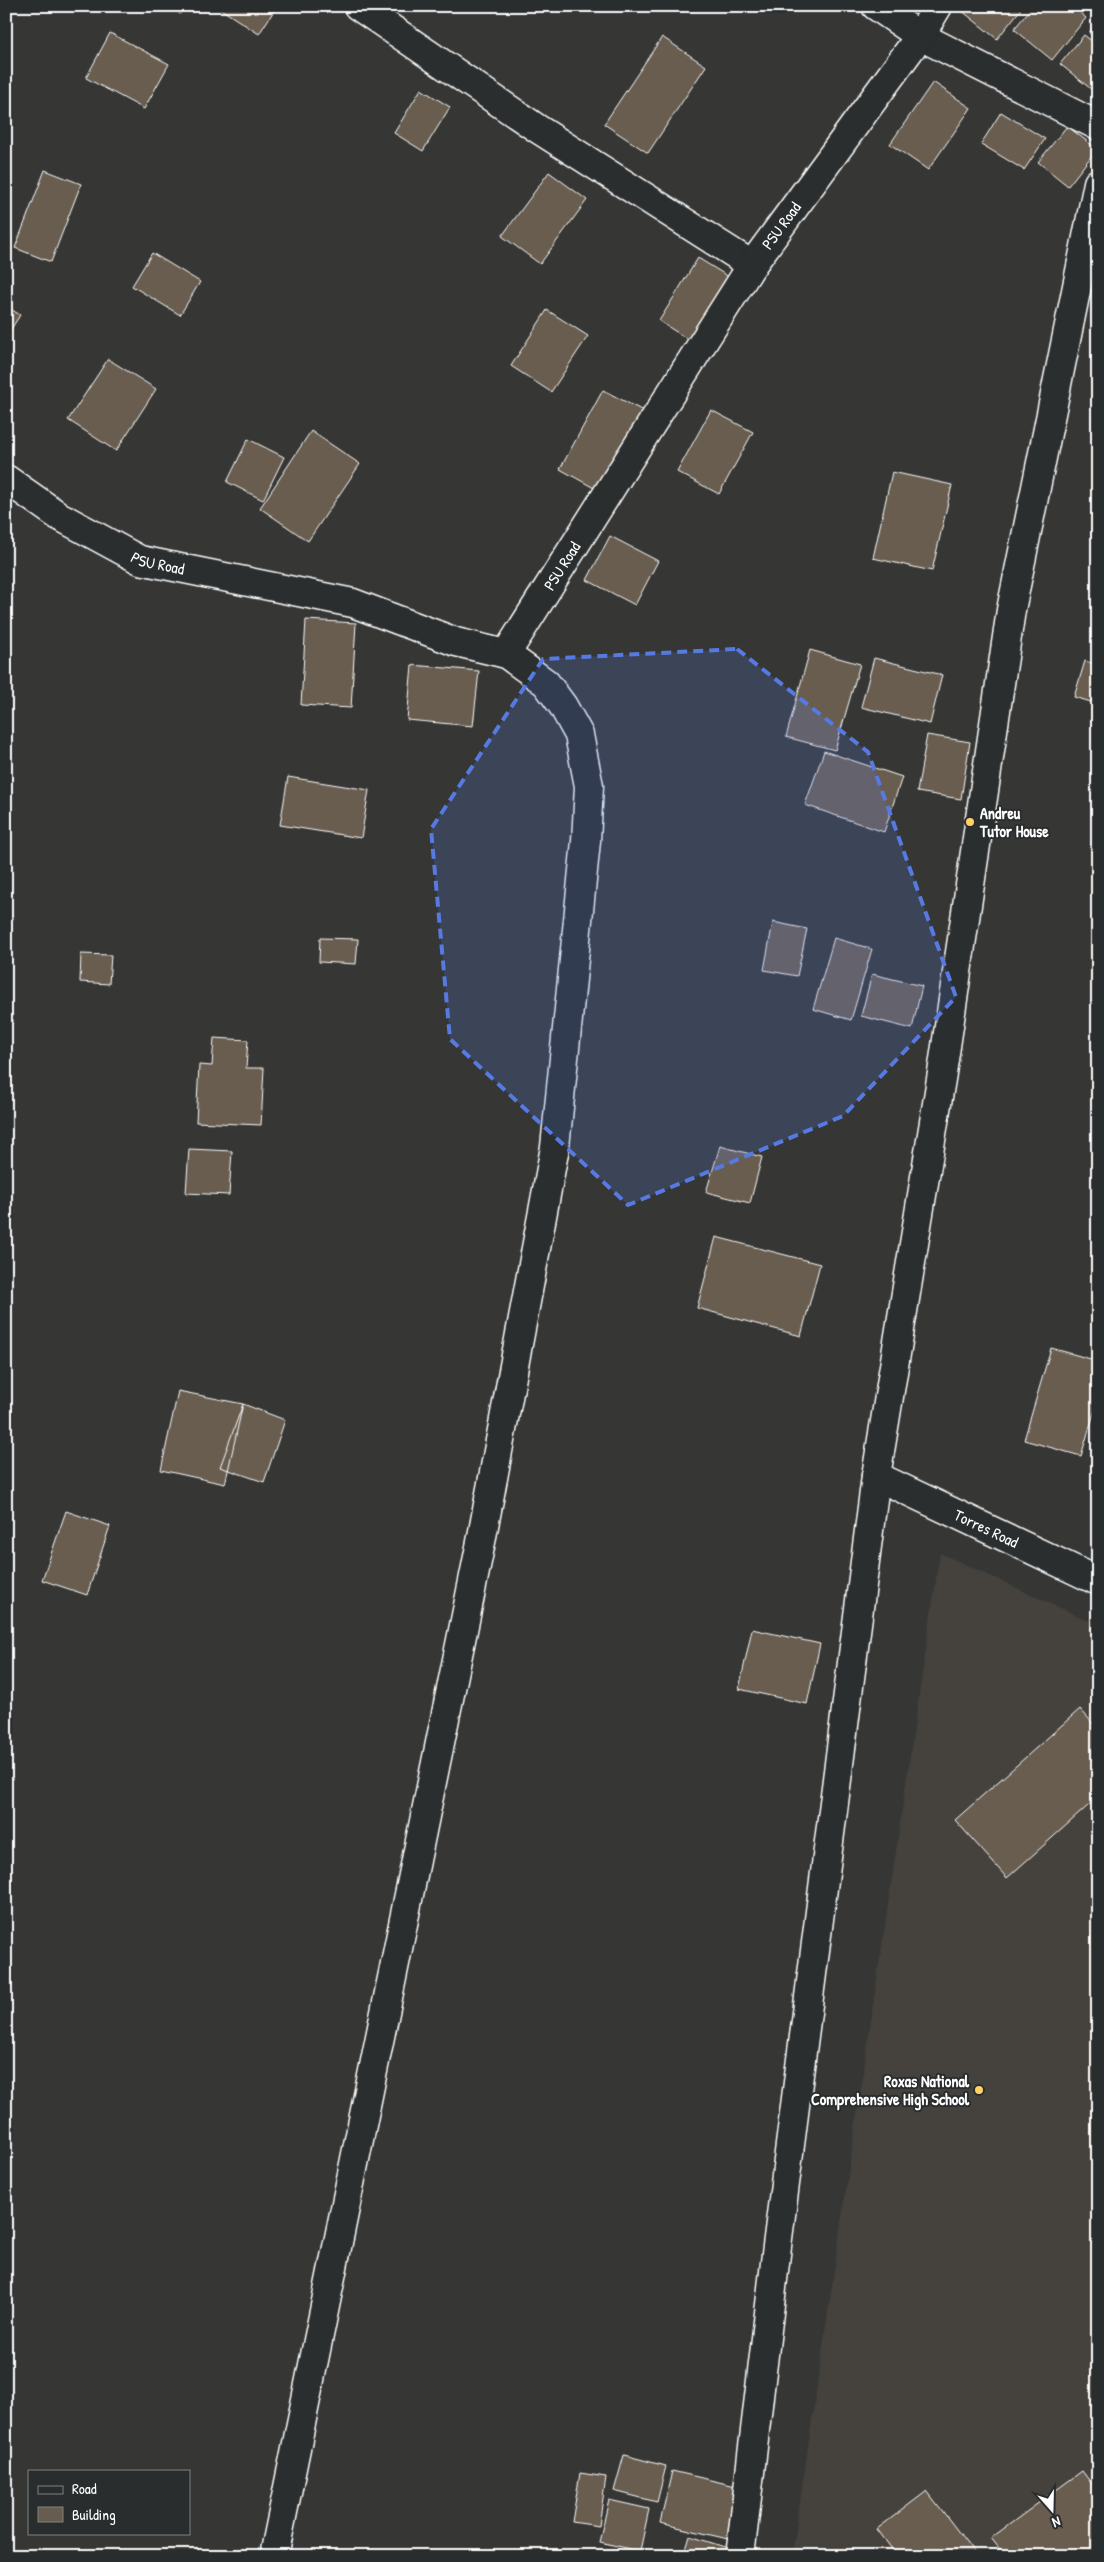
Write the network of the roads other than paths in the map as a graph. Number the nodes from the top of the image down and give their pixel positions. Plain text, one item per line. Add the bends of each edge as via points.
1 (358, 6) edge
2 (876, 6) edge
3 (938, 6) edge
4 (920, 36) junction
5 (1098, 126) edge
6 (1098, 183) edge
7 (752, 265) junction
8 (6, 479) edge
9 (506, 654) junction
10 (876, 1476) junction
11 (1098, 1581) edge
12 (274, 2556) edge
13 (740, 2556) edge

1 - 7 street via 538,129
2 - 4 street
3 - 4 street, PSU Road
4 - 5 street
4 - 7 street, PSU Road
6 - 10 street via 1011,610 942,1073
7 - 9 street, PSU Road
8 - 9 street, PSU Road via 59,516 140,560 352,603 456,642
9 - 12 street via 546,683 562,706 579,735 589,786 555,1147 481,1542
10 - 11 street, Torres Road
10 - 13 street

